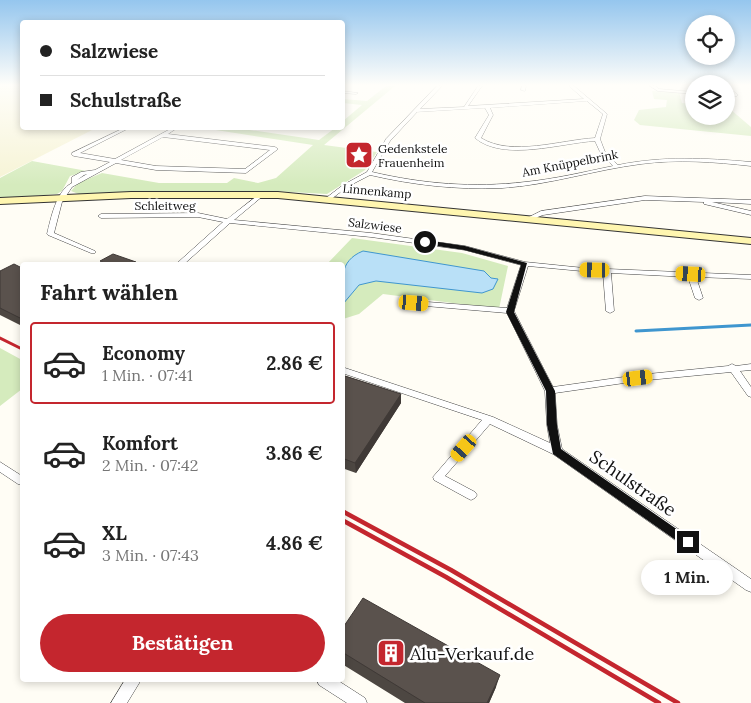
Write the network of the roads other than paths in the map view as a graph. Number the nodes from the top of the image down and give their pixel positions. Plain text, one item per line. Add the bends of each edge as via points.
1 (408, 119) edge
2 (490, 119) edge
3 (603, 119) edge
4 (123, 130) edge
5 (172, 130) edge
6 (163, 135) junction
7 (597, 139) junction
8 (116, 161) junction
9 (751, 164) edge
10 (616, 166) junction
11 (96, 172) joint
12 (370, 173) junction
13 (74, 182) joint
14 (262, 194) junction
15 (61, 198) junction
16 (328, 199) junction
17 (702, 199) junction
18 (0, 201) edge
19 (751, 202) edge
20 (751, 213) edge
21 (101, 216) dead end
22 (530, 218) junction
23 (228, 221) junction
24 (751, 241) edge
25 (93, 252) dead end
26 (182, 262) edge
27 (525, 264) junction
28 (607, 271) junction
29 (691, 274) junction
30 (751, 277) edge
31 (699, 298) dead end
32 (414, 303) dead end
33 (610, 311) dead end
34 (510, 312) junction
35 (751, 366) edge
36 (732, 367) junction
37 (345, 371) edge
38 (550, 391) junction
39 (751, 394) edge
40 (489, 419) junction
41 (557, 451) junction
42 (0, 466) edge
43 (20, 480) edge
44 (471, 495) dead end
45 (751, 586) edge
46 (133, 682) edge
47 (327, 682) edge
48 (118, 703) edge
49 (360, 703) edge

1 - 12 street via 388,140
2 - 7 street via 478,138 492,146 522,148
3 - 7 street
4 - 8 street via 74,154
5 - 6 street
6 - 8 street
6 - 8 street via 275,149 246,171 156,168
7 - 10 street via 603,153
8 - 11 street
9 - 10 street, Am Knüppelbrink via 655,160
10 - 12 street, Am Knüppelbrink via 547,182 500,186 438,186
11 - 13 street
12 - 16 street
13 - 15 street
14 - 15 main road, Linnenkamp
14 - 16 main road, Linnenkamp
14 - 23 street
15 - 18 main road, Linnenkamp
15 - 25 street via 50,234
16 - 22 main road, Linnenkamp
17 - 19 street
17 - 20 street via 706,203
17 - 22 street via 633,199 541,213
21 - 23 street, Schleitweg via 198,215
22 - 24 main road, Linnenkamp
23 - 26 street
23 - 27 street, Salzwiese via 465,248
27 - 28 street, Salzwiese
27 - 34 street
28 - 29 street, Salzwiese
28 - 33 street
29 - 30 street, Salzwiese
29 - 31 street
32 - 34 street
34 - 38 street
35 - 36 street
36 - 38 street
36 - 39 street
37 - 40 street, Schulstraße
38 - 41 street
40 - 41 street, Schulstraße
40 - 44 street via 438,478
41 - 45 street, Schulstraße
42 - 43 street
46 - 48 street
47 - 49 street

